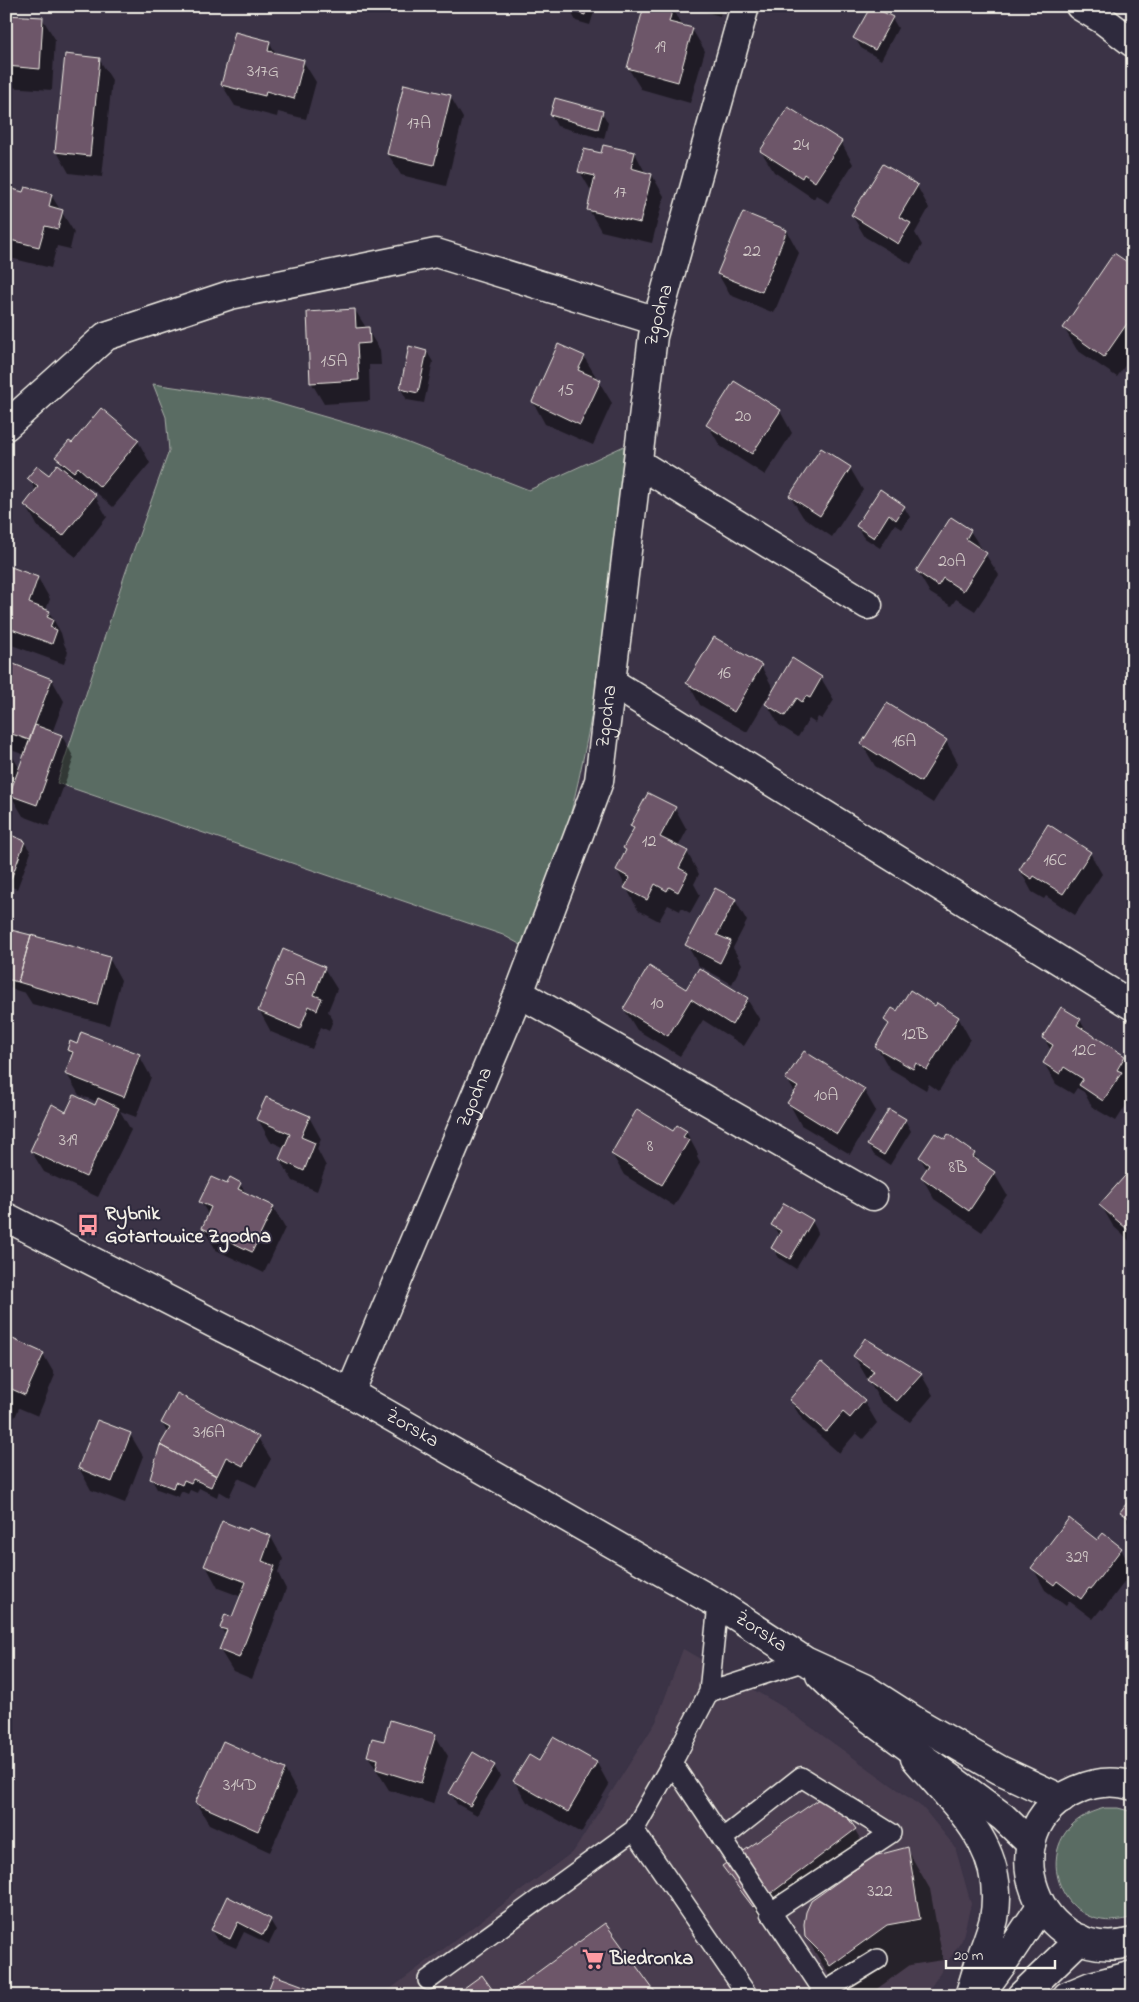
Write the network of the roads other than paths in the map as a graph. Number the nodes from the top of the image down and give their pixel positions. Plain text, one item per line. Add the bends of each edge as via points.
1 (746, 6) edge
2 (1080, 6) edge
3 (1133, 43) edge
4 (657, 321) junction
5 (6, 426) edge
6 (638, 463) junction
7 (868, 604) dead end
8 (611, 682) junction
9 (519, 992) junction
10 (1133, 1006) edge
11 (873, 1196) dead end
12 (6, 1217) edge
13 (350, 1393) junction
14 (718, 1604) junction
15 (805, 1661) junction
16 (708, 1692) junction
17 (899, 1740) junction
18 (672, 1763) junction
19 (1133, 1786) edge
20 (1062, 1799) junction
21 (634, 1830) junction
22 (722, 1840) junction
23 (1031, 1844) junction
24 (1041, 1906) junction
25 (770, 1914) junction
26 (1080, 1939) junction
27 (1133, 1942) edge
28 (878, 1959) dead end
29 (1133, 1975) edge
30 (428, 1980) dead end
31 (821, 1994) edge
32 (748, 1996) edge
33 (970, 1996) edge
34 (980, 1996) edge
35 (1021, 1996) edge
36 (1067, 1996) edge

1 - 4 street, Zgodna
2 - 3 street
4 - 5 street via 436,253 230,295 106,336
4 - 6 street, Zgodna
6 - 7 street
6 - 8 street, Zgodna
8 - 9 street, Zgodna via 599,781
8 - 10 street
9 - 11 street
9 - 13 street, Zgodna
12 - 13 street, Żorska
13 - 14 street, Żorska
14 - 15 street, Żorska
14 - 16 lane
15 - 16 lane
15 - 17 street, Żorska via 850,1704
15 - 20 street, Żorska via 864,1688 1000,1770
16 - 18 lane
17 - 23 street, Żorska via 1003,1817
17 - 33 street via 974,1829 990,1855 995,1885 994,1918
18 - 21 lane
18 - 22 lane
19 - 20 street via 1100,1783 1086,1786
20 - 23 street via 1043,1818
21 - 30 lane
21 - 32 lane
22 - 25 lane
22 - 25 lane via 801,1777 891,1833
23 - 24 street via 1030,1876
24 - 26 street via 1058,1926
24 - 34 street
25 - 31 lane
26 - 27 street via 1110,1945
26 - 35 street
28 - 31 lane
29 - 36 street

